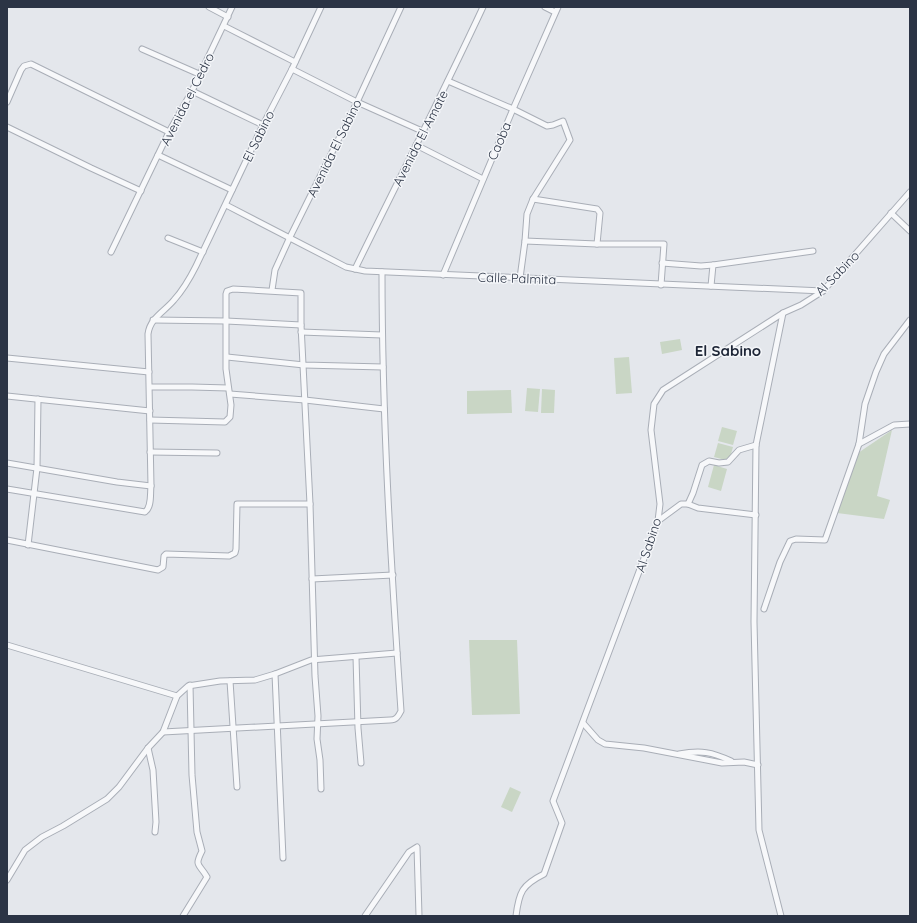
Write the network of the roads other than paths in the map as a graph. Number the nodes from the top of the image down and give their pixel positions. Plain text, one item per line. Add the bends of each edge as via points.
1 (209, 7) edge
2 (232, 7) edge
3 (321, 7) edge
4 (401, 7) edge
5 (483, 7) edge
6 (545, 7) edge
7 (557, 10) edge
8 (228, 17) junction
9 (224, 26) junction
10 (142, 49) dead end
11 (295, 62) junction
12 (292, 69) junction
13 (200, 74) junction
14 (448, 81) junction
15 (192, 90) junction
16 (7, 102) edge
17 (357, 102) junction
18 (513, 109) junction
19 (263, 125) junction
20 (7, 127) edge
21 (422, 131) junction
22 (169, 132) junction
23 (416, 145) junction
24 (158, 155) junction
25 (483, 179) junction
26 (232, 190) junction
27 (142, 191) junction
28 (910, 192) edge
29 (533, 199) junction
30 (226, 205) junction
31 (891, 213) junction
32 (910, 231) edge
33 (290, 237) junction
34 (168, 238) dead end
35 (525, 241) junction
36 (597, 244) junction
37 (813, 251) dead end
38 (111, 252) dead end
39 (203, 252) junction
40 (662, 263) junction
41 (713, 265) junction
42 (355, 269) junction
43 (382, 272) junction
44 (443, 275) junction
45 (520, 278) junction
46 (661, 284) junction
47 (711, 286) junction
48 (272, 290) junction
49 (823, 291) junction
50 (783, 313) junction
51 (153, 320) junction
52 (910, 320) edge
53 (226, 321) junction
54 (300, 325) junction
55 (301, 332) junction
56 (382, 335) junction
57 (227, 357) junction
58 (7, 358) edge
59 (304, 365) junction
60 (383, 367) junction
61 (149, 372) junction
62 (150, 387) junction
63 (228, 388) junction
64 (230, 394) junction
65 (7, 396) edge
66 (38, 399) junction
67 (305, 400) junction
68 (384, 409) junction
69 (150, 411) junction
70 (150, 420) junction
71 (910, 424) edge
72 (859, 444) junction
73 (756, 445) junction
74 (150, 452) junction
75 (217, 453) dead end
76 (7, 463) edge
77 (37, 468) junction
78 (151, 486) junction
79 (7, 489) edge
80 (35, 494) junction
81 (310, 504) junction
82 (688, 504) junction
83 (756, 515) junction
84 (658, 521) junction
85 (7, 540) edge
86 (28, 544) junction
87 (393, 575) junction
88 (312, 579) junction
89 (764, 609) dead end
90 (7, 646) edge
91 (397, 653) junction
92 (356, 657) junction
93 (315, 660) junction
94 (275, 674) junction
95 (230, 681) junction
96 (190, 685) junction
97 (177, 696) junction
98 (358, 721) junction
99 (583, 722) junction
100 (318, 724) junction
101 (277, 725) junction
102 (233, 728) junction
103 (192, 730) junction
104 (164, 732) junction
105 (148, 748) junction
106 (678, 754) junction
107 (732, 762) junction
108 (361, 764) dead end
109 (758, 765) junction
110 (237, 787) dead end
111 (322, 789) dead end
112 (155, 832) dead end
113 (283, 858) dead end
114 (7, 880) edge
115 (182, 916) edge
116 (365, 916) edge
117 (420, 916) edge
118 (516, 916) edge
119 (781, 916) edge

1 - 8 street
2 - 8 street, Avenida el Cedro
3 - 11 street, El Sabino
4 - 17 street, Avenida El Sabino
5 - 14 street, Avenida El Amate
6 - 7 street
7 - 18 street, Caoba
8 - 9 street, Avenida el Cedro
9 - 11 street
9 - 13 street, Avenida el Cedro
10 - 13 street
11 - 12 street, El Sabino
12 - 17 street
12 - 19 street, El Sabino
13 - 15 street, Avenida el Cedro
14 - 18 street
14 - 21 street, Avenida El Amate
15 - 19 street
15 - 22 street, Avenida el Cedro
16 - 22 street via 21,70 31,64
17 - 21 street
17 - 33 street, Avenida El Sabino
18 - 25 street, Caoba
18 - 29 street via 548,126 563,121 570,140
19 - 26 street, El Sabino
20 - 27 street
21 - 23 street, Avenida El Amate
22 - 24 street, Avenida el Cedro
23 - 25 street
23 - 42 street, Avenida El Amate
24 - 26 street
24 - 27 street, Avenida el Cedro
25 - 44 street, Caoba
26 - 30 street, El Sabino
27 - 38 street, Avenida el Cedro
28 - 31 street, Al Sabino
29 - 35 street via 527,214
29 - 36 street via 599,210
30 - 33 street, Calle Palmita
30 - 39 street, El Sabino
31 - 32 street
31 - 49 street, Al Sabino
33 - 42 street, Calle Palmita via 346,267
33 - 48 street, Avenida El Sabino via 275,270
34 - 39 street
35 - 36 street
35 - 45 street
36 - 40 street via 664,244
37 - 41 street
39 - 51 street, El Sabino via 185,286 173,302
40 - 41 street
40 - 46 street
41 - 47 street
42 - 43 street, Calle Palmita
43 - 44 street, Calle Palmita
43 - 56 street
44 - 45 street, Calle Palmita
45 - 46 street, Calle Palmita
46 - 47 street, Calle Palmita
47 - 49 street, Calle Palmita
48 - 53 street via 229,290 226,294
48 - 54 street via 301,293
49 - 50 street, Al Sabino
50 - 73 street
50 - 84 street, Al Sabino via 663,390 654,404 650,430 660,504
51 - 53 street
51 - 61 street via 148,334
52 - 72 street via 882,358 876,372 865,404
53 - 54 street
53 - 57 street
54 - 55 street
55 - 56 street
55 - 59 street
56 - 60 street
57 - 59 street
57 - 63 street
58 - 61 street
59 - 60 street
59 - 67 street
60 - 68 street
61 - 62 street
62 - 63 street
62 - 69 street
63 - 64 street
64 - 67 street
64 - 70 street via 230,417 225,422
65 - 66 street
66 - 69 street
66 - 77 street
67 - 68 street
67 - 81 street
68 - 87 street
69 - 70 street
70 - 74 street
71 - 72 street via 894,426
72 - 89 street via 825,540 790,541
73 - 82 street via 739,450 728,462 709,461 702,465
73 - 83 street
74 - 75 street
74 - 78 street
76 - 77 street
77 - 78 street
77 - 80 street
78 - 80 street via 150,506 145,512
79 - 80 street
80 - 86 street
81 - 86 street via 237,504 236,549 232,555 166,554 163,568 158,570
81 - 88 street
82 - 83 street via 698,508
82 - 84 street via 681,504
83 - 109 street via 754,622
84 - 99 street, Al Sabino
85 - 86 street
87 - 88 street
87 - 91 street
88 - 93 street
90 - 97 street
91 - 92 street
91 - 98 street via 401,712 399,717 395,720
92 - 93 street
92 - 98 street
93 - 94 street
93 - 100 street
94 - 95 street via 255,680
94 - 101 street
95 - 96 street
95 - 102 street
96 - 97 street
96 - 103 street
97 - 104 street
98 - 100 street
98 - 108 street
99 - 106 street via 598,740 605,744
99 - 118 street, Al Sabino via 553,801 562,823 544,874 522,889
100 - 101 street
100 - 111 street
101 - 102 street
101 - 113 street
102 - 103 street
102 - 110 street
103 - 104 street
103 - 115 street via 192,775 197,832 202,851 197,861 207,877
104 - 105 street
105 - 112 street via 153,770
105 - 114 street via 107,799 42,837 25,850
106 - 107 street via 722,763
106 - 107 street via 716,754
107 - 109 street
109 - 119 street via 759,830
116 - 117 street via 409,852 417,847

